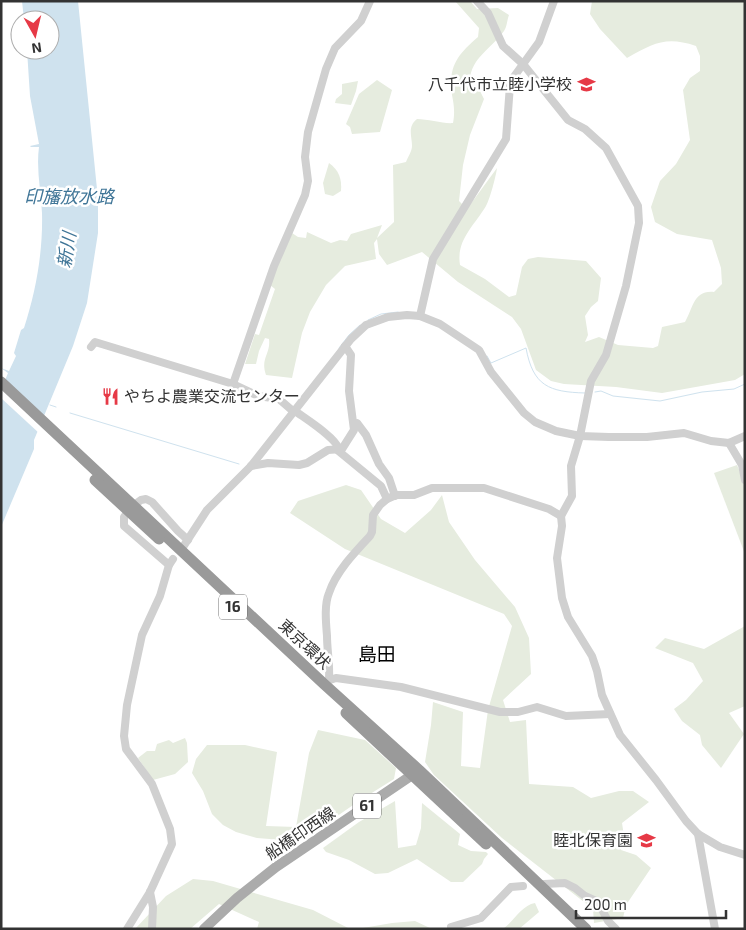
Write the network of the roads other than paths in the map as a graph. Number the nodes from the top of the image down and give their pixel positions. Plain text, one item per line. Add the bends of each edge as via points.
1 (370, 1) edge
2 (476, 1) edge
3 (554, 1) edge
4 (523, 64) junction
5 (420, 316) junction
6 (346, 346) junction
7 (91, 347) dead end
8 (1, 382) edge
9 (233, 384) junction
10 (1, 391) edge
11 (294, 411) junction
12 (354, 424) junction
13 (54, 436) junction
14 (580, 436) junction
15 (745, 436) edge
16 (728, 444) junction
17 (338, 449) junction
18 (251, 466) junction
19 (745, 480) edge
20 (391, 497) junction
21 (131, 509) junction
22 (561, 516) junction
23 (188, 540) junction
24 (183, 547) dead end
25 (271, 639) junction
26 (326, 681) junction
27 (331, 694) junction
28 (610, 714) junction
29 (416, 773) junction
30 (698, 834) junction
31 (745, 855) edge
32 (544, 884) dead end
33 (523, 886) dead end
34 (150, 892) junction
35 (451, 927) dead end
36 (127, 929) edge
37 (152, 929) edge
38 (204, 929) edge
39 (577, 929) edge
40 (586, 929) edge
41 (616, 929) edge
42 (715, 929) edge

1 - 9 street via 361,21 335,48 326,69 308,132 305,196 278,257
2 - 4 street via 488,13 504,46
3 - 4 street via 539,42
4 - 5 street via 510,85 506,139 433,259
4 - 14 street via 568,120 585,129 606,148 638,206 639,224 626,286 606,355 592,381
5 - 6 street via 400,315 376,320 356,333
5 - 14 street via 440,324 479,350 491,372 529,417 542,426
6 - 11 street
6 - 12 street via 351,355 349,391
7 - 9 street via 95,342
8 - 13 highway, 東京環状 / 16
9 - 11 street via 258,396 279,400
10 - 13 highway, 東京環状 / 16
11 - 17 street via 332,439
11 - 18 street
12 - 17 street via 352,434 342,449
12 - 20 street via 357,423 366,435 389,478
13 - 21 highway, 東京環状 / 16
14 - 16 street via 647,437 684,433
14 - 22 street via 571,466 572,496
15 - 16 street
16 - 19 street via 742,465
17 - 18 street via 328,450 299,465 268,463
17 - 20 street
18 - 23 street via 207,510
20 - 22 street via 414,495 432,488 484,488
20 - 26 street via 373,515 370,536 347,561 329,593 326,637 330,666
21 - 23 street via 141,500 152,502
21 - 25 highway, 東京環状 / 16
21 - 34 street via 124,517 124,526 171,562 142,635 124,730 126,748 152,784 172,837 170,851
22 - 28 street via 557,558 562,598 570,621 592,656
23 - 24 street
25 - 26 highway, 東京環状 / 16
25 - 27 highway, 東京環状 / 16
26 - 27 highway, 東京環状 / 16
26 - 28 street via 336,678 401,687 500,712 537,708 566,716
27 - 29 highway, 東京環状 / 16
28 - 30 street via 620,736
29 - 38 main road, 船橋印西線 / 61 via 276,867
29 - 39 highway, 東京環状 / 16
29 - 40 highway, 東京環状 / 16
30 - 31 street via 720,847
30 - 42 street
32 - 41 street via 565,883 598,902
33 - 35 street via 511,887 481,918
34 - 36 street
34 - 37 street

